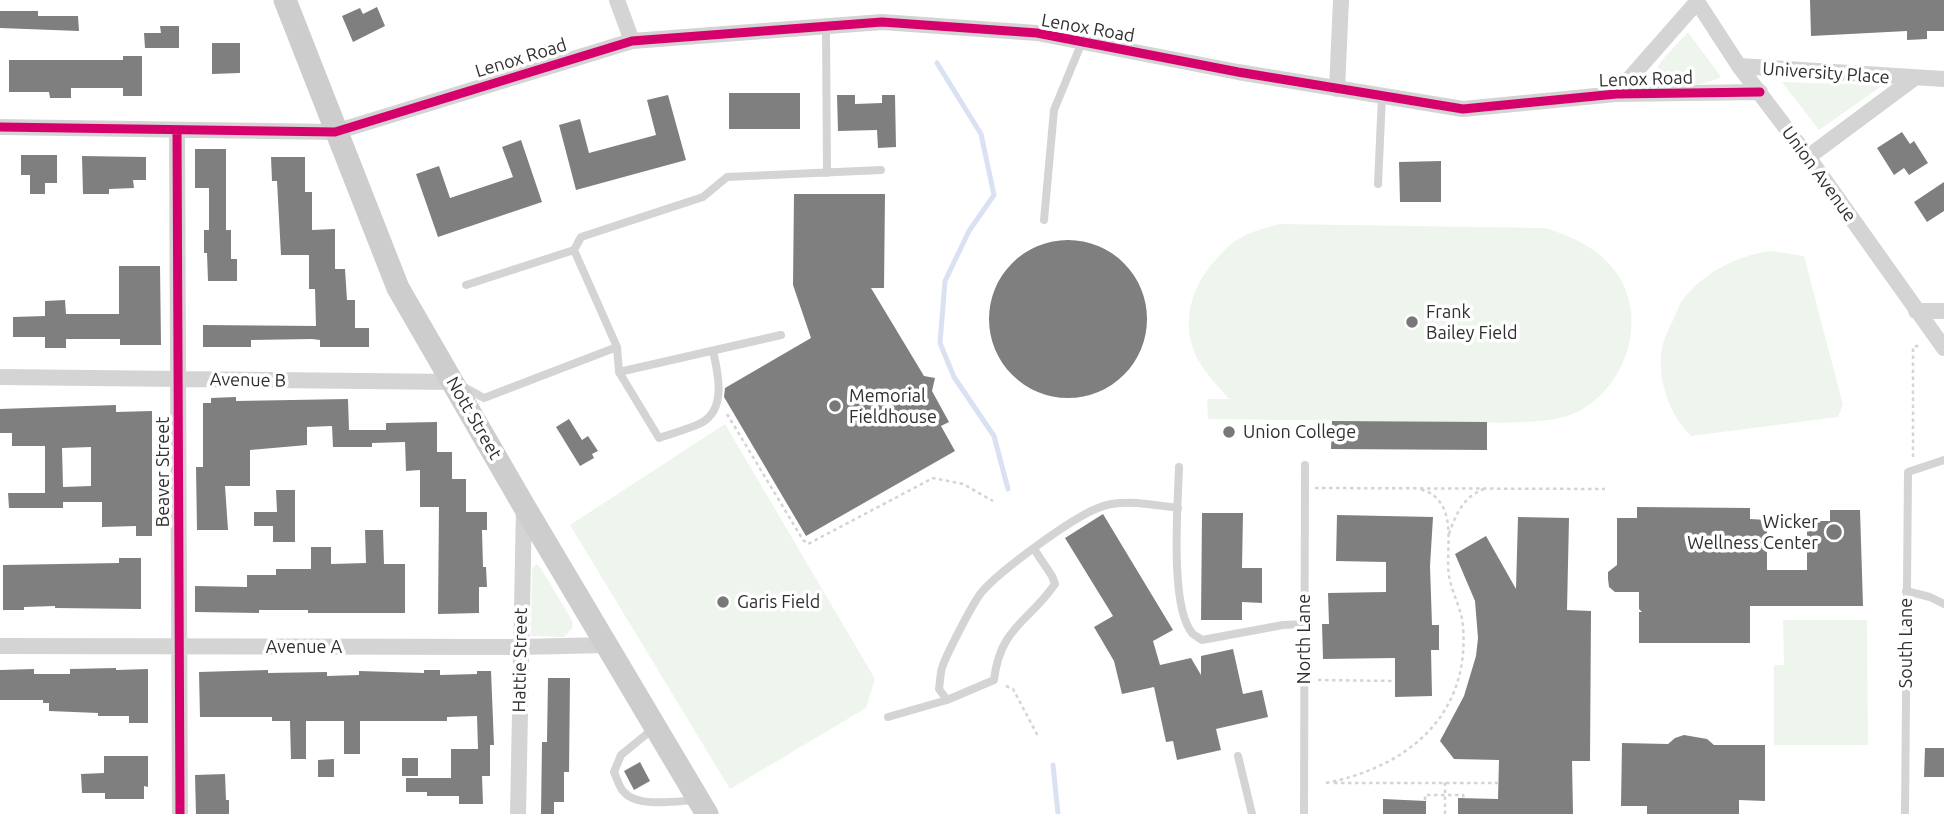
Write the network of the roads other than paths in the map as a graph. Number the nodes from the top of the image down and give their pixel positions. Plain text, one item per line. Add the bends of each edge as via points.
1 (285, 0) edge
2 (617, 0) edge
3 (1341, 0) edge
4 (1696, 1) edge
5 (826, 26) junction
6 (632, 41) junction
7 (1082, 42) junction
8 (1739, 66) junction
9 (1913, 79) junction
10 (1944, 79) edge
11 (1338, 89) junction
12 (1760, 92) junction
13 (1616, 94) junction
14 (1382, 96) junction
15 (0, 127) edge
16 (177, 130) junction
17 (335, 132) junction
18 (1808, 157) junction
19 (881, 170) dead end
20 (827, 173) junction
21 (1378, 184) dead end
22 (1044, 220) dead end
23 (574, 250) junction
24 (466, 285) dead end
25 (1916, 311) junction
26 (1944, 311) edge
27 (781, 335) dead end
28 (1941, 344) edge
29 (617, 347) junction
30 (713, 351) junction
31 (619, 372) junction
32 (0, 377) edge
33 (178, 379) junction
34 (453, 382) junction
35 (1944, 460) edge
36 (1305, 465) dead end
37 (1179, 467) dead end
38 (524, 506) junction
39 (1178, 508) junction
40 (1034, 549) junction
41 (1906, 591) junction
42 (1944, 604) edge
43 (1305, 624) junction
44 (608, 645) junction
45 (0, 646) edge
46 (180, 647) junction
47 (520, 647) junction
48 (947, 700) junction
49 (888, 717) dead end
50 (656, 727) junction
51 (1238, 756) dead end
52 (703, 807) edge
53 (180, 814) edge
54 (518, 814) edge
55 (1252, 814) edge
56 (1304, 814) edge
57 (1905, 814) edge

1 - 17 main road, Nott Street
2 - 6 street
3 - 11 street
4 - 8 street, Union Avenue
4 - 13 street, Lenox Road
5 - 6 street, Lenox Road
5 - 7 street, Lenox Road via 882,22 1037,33
5 - 20 lane
6 - 17 street, Lenox Road
7 - 11 street, Lenox Road
7 - 22 lane via 1054,110
8 - 9 street, University Place
8 - 12 street, Union Avenue
9 - 10 street, University Place
9 - 18 street, University Place
11 - 14 street, Lenox Road
12 - 13 street, Lenox Road
12 - 18 street, Union Avenue
13 - 14 street, Lenox Road via 1462,109
14 - 21 lane
15 - 16 street, Lenox Road
16 - 17 street, Lenox Road
16 - 33 street, Beaver Street
17 - 34 main road, Nott Street via 398,288
18 - 25 street, Union Avenue
19 - 20 lane
20 - 23 lane via 727,177 703,197 580,237
23 - 24 lane
23 - 29 lane
25 - 26 street
25 - 28 street, Union Avenue
27 - 30 lane
29 - 31 lane
29 - 34 lane via 484,398
30 - 31 lane
30 - 31 lane via 719,378 717,406 704,422 659,438
32 - 33 street, Avenue B
33 - 34 street, Avenue B
33 - 46 street, Beaver Street
34 - 38 main road, Nott Street
35 - 41 lane, South Lane via 1910,471
36 - 43 lane, North Lane
37 - 39 lane
38 - 44 main road, Nott Street
38 - 47 street, Hattie Street
39 - 40 lane via 1129,503 1099,508
39 - 43 lane via 1176,571 1185,620 1193,634 1202,640
40 - 48 lane via 981,593 941,669 939,690
40 - 48 lane via 1055,584 1010,632 996,663 994,681
41 - 42 lane
41 - 57 lane, South Lane
43 - 56 lane, North Lane
44 - 47 street, Avenue A
44 - 50 main road, Nott Street
45 - 46 street, Avenue A
46 - 47 street, Avenue A
46 - 53 street, Beaver Street
47 - 54 street, Hattie Street
48 - 49 lane
50 - 52 main road, Nott Street
50 - 52 lane via 621,755 614,772 623,792 635,800
51 - 55 lane

